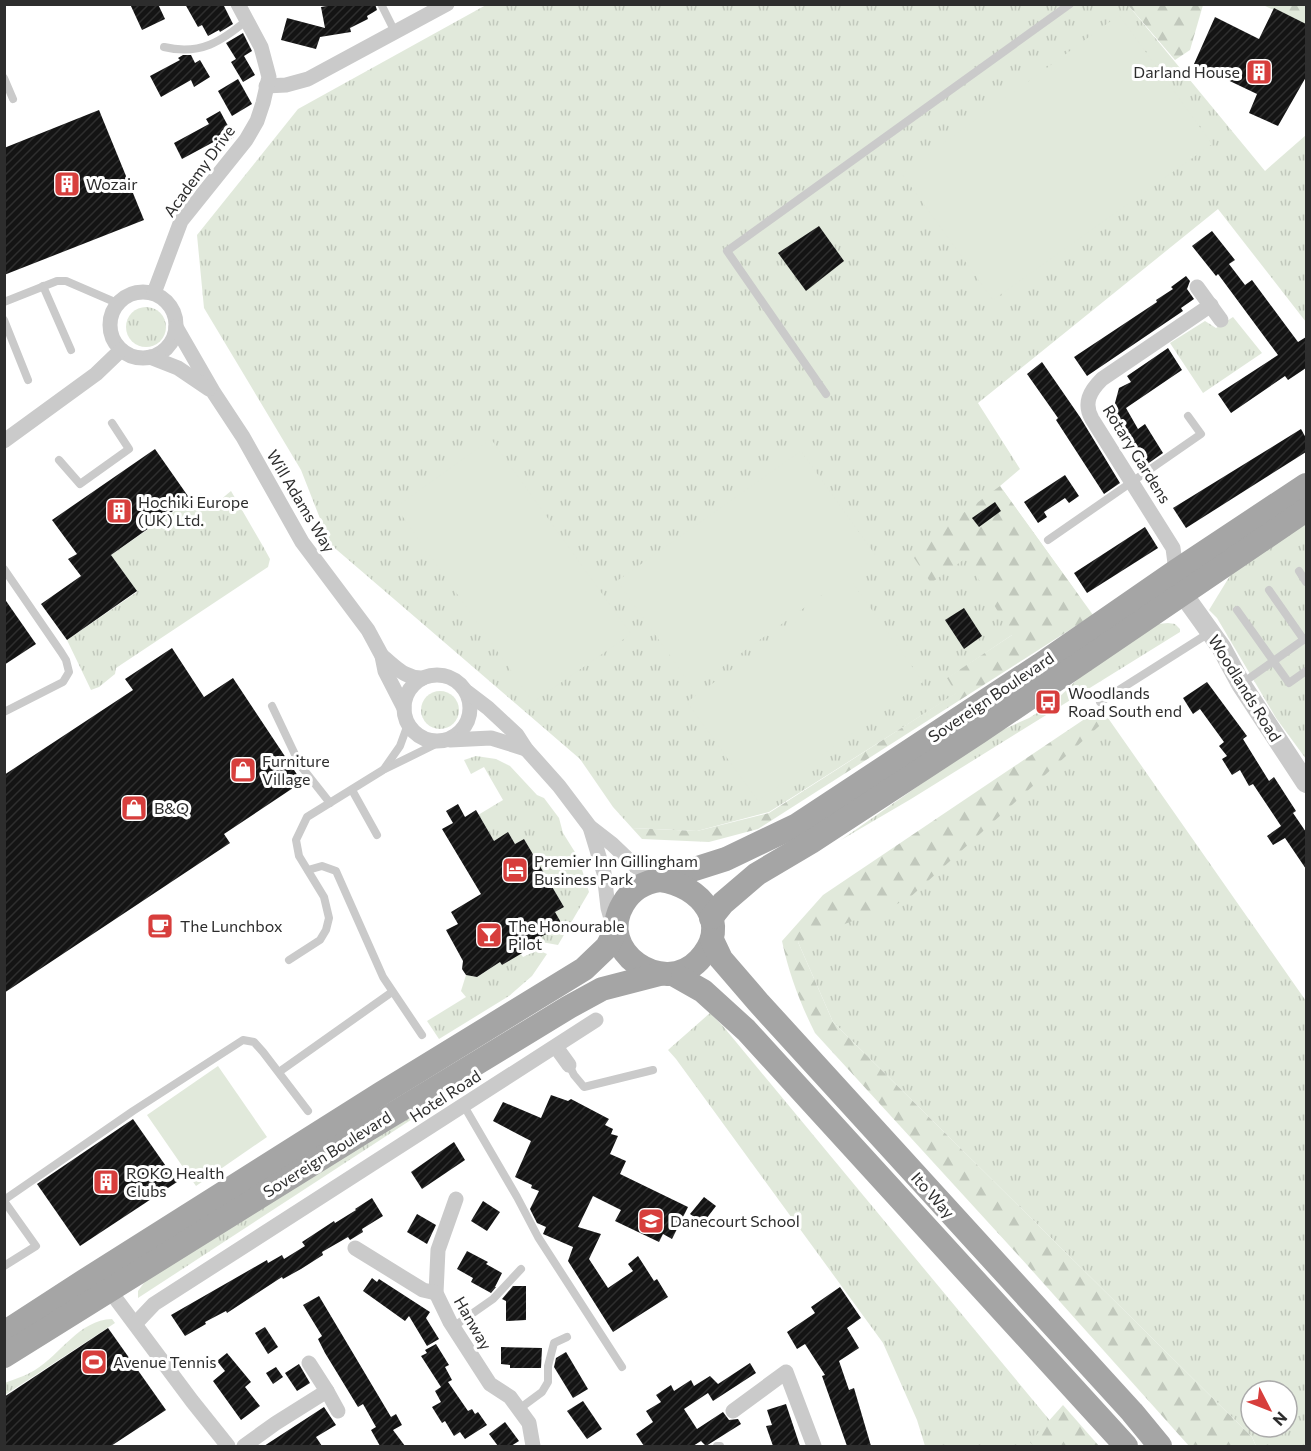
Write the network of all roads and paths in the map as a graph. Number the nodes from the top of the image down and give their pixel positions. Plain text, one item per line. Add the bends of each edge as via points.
1 (238, 4) edge
2 (381, 4) edge
3 (447, 4) edge
4 (1070, 4) edge
5 (247, 20) junction
6 (395, 32) junction
7 (164, 47) dead end
8 (4, 78) edge
9 (266, 86) junction
10 (13, 99) dead end
11 (44, 286) junction
12 (1197, 287) dead end
13 (154, 293) junction
14 (4, 302) edge
15 (117, 303) junction
16 (1210, 305) junction
17 (4, 320) edge
18 (1221, 320) dead end
19 (176, 327) junction
20 (71, 350) dead end
21 (121, 350) junction
22 (150, 357) junction
23 (28, 380) dead end
24 (214, 393) junction
25 (826, 394) dead end
26 (1188, 416) dead end
27 (112, 423) dead end
28 (4, 441) edge
29 (59, 460) dead end
30 (1132, 482) junction
31 (1306, 485) edge
32 (1306, 510) edge
33 (1048, 540) dead end
34 (4, 569) edge
35 (1176, 571) junction
36 (1299, 571) dead end
37 (1306, 582) edge
38 (1269, 590) dead end
39 (1183, 594) junction
40 (1237, 610) dead end
41 (1210, 632) junction
42 (1305, 639) edge
43 (382, 656) junction
44 (1274, 661) junction
45 (1306, 671) edge
46 (423, 678) junction
47 (1241, 684) junction
48 (467, 692) junction
49 (1100, 702) dead end
50 (272, 706) dead end
51 (404, 708) junction
52 (4, 712) edge
53 (408, 724) junction
54 (444, 741) junction
55 (526, 749) junction
56 (383, 770) junction
57 (1306, 783) edge
58 (352, 790) junction
59 (330, 803) junction
60 (590, 827) junction
61 (377, 835) dead end
62 (308, 870) junction
63 (659, 880) junction
64 (711, 929) junction
65 (615, 931) junction
66 (289, 960) dead end
67 (667, 974) junction
68 (392, 992) junction
69 (596, 1020) dead end
70 (422, 1035) dead end
71 (556, 1047) junction
72 (569, 1065) joint
73 (653, 1070) dead end
74 (279, 1072) junction
75 (464, 1106) junction
76 (308, 1111) dead end
77 (456, 1199) dead end
78 (4, 1201) edge
79 (355, 1248) dead end
80 (4, 1266) edge
81 (521, 1269) dead end
82 (110, 1291) junction
83 (436, 1293) junction
84 (136, 1323) junction
85 (453, 1327) junction
86 (4, 1333) edge
87 (567, 1337) dead end
88 (4, 1356) edge
89 (309, 1363) dead end
90 (622, 1367) dead end
91 (327, 1391) junction
92 (519, 1409) junction
93 (338, 1411) dead end
94 (734, 1411) dead end
95 (228, 1446) edge
96 (244, 1446) edge
97 (533, 1446) edge
98 (814, 1446) edge
99 (1126, 1446) edge
100 (1161, 1446) edge

1 - 5 street, Academy Drive
2 - 6 lane
3 - 6 street
4 - 25 lane via 727,251
5 - 7 lane via 212,45 195,49
5 - 9 street, Academy Drive via 261,47 269,77
6 - 9 street via 308,79
8 - 10 lane
9 - 13 street, Academy Drive via 257,121 246,140 182,221
11 - 14 lane
11 - 15 lane via 66,280
11 - 20 lane
12 - 16 street
13 - 15 street via 134,292
13 - 19 street via 171,307
15 - 21 street via 109,322 110,333
16 - 18 street
16 - 30 street, Rotary Gardens via 1101,379 1089,396 1090,416
17 - 23 lane
19 - 22 street via 168,346
19 - 24 street, Will Adams Way
21 - 22 street via 140,358
21 - 28 street via 96,374
22 - 24 street, Will Adams Way via 178,368
24 - 43 street, Will Adams Way via 302,542 355,611
26 - 30 lane via 1201,434
27 - 29 lane via 129,449 80,484
30 - 33 lane
30 - 35 street, Rotary Gardens via 1173,548
31 - 35 main road, Sovereign Boulevard
32 - 39 main road, Sovereign Boulevard
34 - 52 lane via 61,652 69,672 63,682
35 - 39 street, Woodlands Road
35 - 63 main road, Sovereign Boulevard via 797,825 726,859
36 - 37 lane
38 - 42 lane
39 - 41 street, Woodlands Road
39 - 64 main road, Sovereign Boulevard via 827,832 757,874 723,903
40 - 44 lane
41 - 47 street, Woodlands Road
41 - 49 lane
42 - 44 lane
43 - 46 street, Will Adams Way via 405,674
43 - 51 street, Will Adams Way
44 - 45 lane via 1289,683
44 - 47 lane
46 - 48 street via 447,676
46 - 51 street via 409,691
47 - 57 street, Woodlands Road
48 - 54 street via 471,710 468,721 457,735
48 - 55 street via 517,735
50 - 59 lane via 300,765
51 - 53 street
53 - 54 street via 422,738
53 - 56 lane via 400,746
54 - 55 street via 491,738
54 - 56 lane
55 - 60 street
56 - 58 lane
58 - 59 lane
58 - 61 lane
59 - 62 lane via 308,817 297,840 299,856
60 - 63 street via 635,866
60 - 65 street
62 - 66 lane via 324,897 328,922 320,940
62 - 68 lane via 322,866 336,871
63 - 64 main road via 676,882 696,893 707,907
63 - 65 main road via 629,895 619,910
64 - 67 main road via 698,961
64 - 100 main road, Ito Way via 721,959 758,1002
65 - 67 main road via 630,958 647,969
65 - 86 main road, Sovereign Boulevard via 607,948 584,969
67 - 82 main road, Sovereign Boulevard via 603,989 569,1007
67 - 99 main road, Ito Way via 703,991 741,1025
68 - 70 lane
68 - 74 lane
69 - 71 street, Hotel Road
71 - 72 street
71 - 75 street, Hotel Road
72 - 73 lane via 584,1087
74 - 76 lane
74 - 78 lane via 254,1042 243,1040
75 - 84 street, Hotel Road via 153,1304
75 - 90 lane via 537,1237
77 - 83 street, Hanway via 438,1250
78 - 80 lane via 36,1246
79 - 83 street via 423,1290
81 - 85 lane via 494,1299
82 - 84 street
82 - 88 main road, Sovereign Boulevard
83 - 85 street, Hanway
84 - 95 street via 196,1414
85 - 92 street, Hanway via 490,1384 510,1397
87 - 92 lane via 554,1343 548,1382 542,1392
89 - 91 street
91 - 93 street
91 - 96 street
92 - 97 street, Hanway via 529,1423
94 - 98 street via 786,1372

